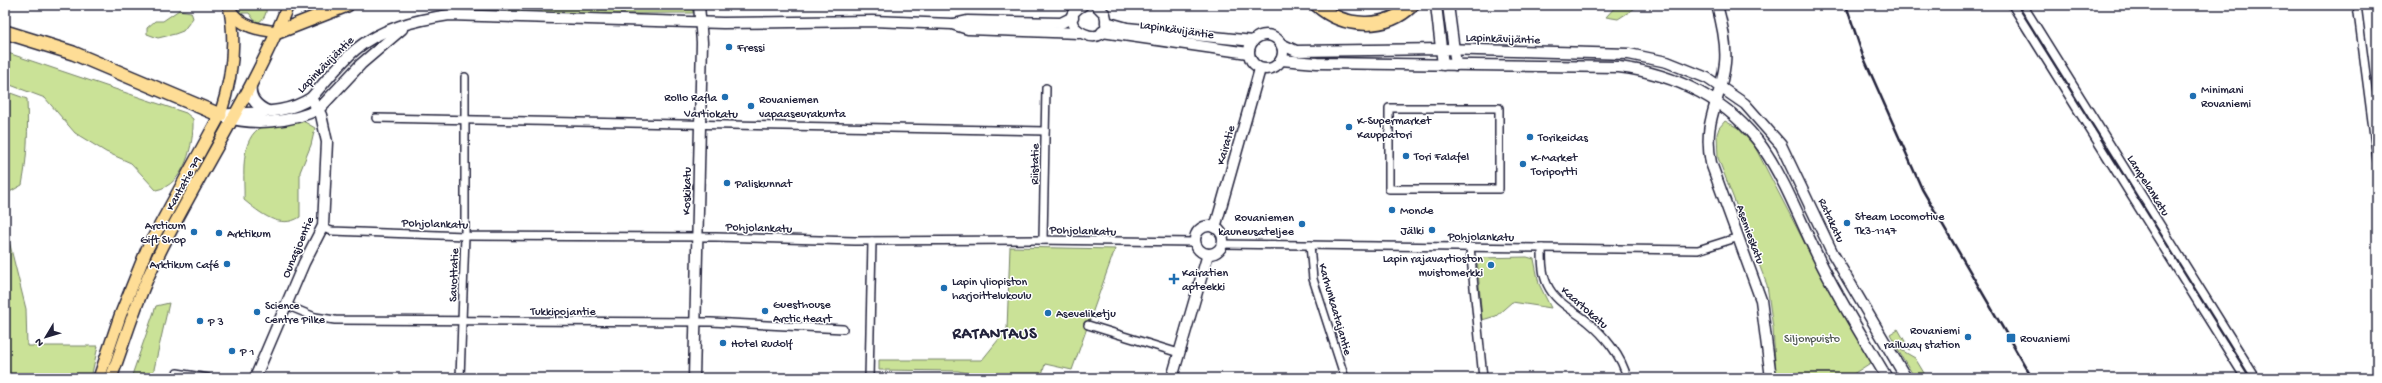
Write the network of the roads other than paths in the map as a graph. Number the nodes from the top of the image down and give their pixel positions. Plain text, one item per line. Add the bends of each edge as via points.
1 (288, 5) edge
2 (347, 5) edge
3 (700, 5) edge
4 (1083, 5) edge
5 (1317, 5) edge
6 (1412, 5) edge
7 (1436, 5) edge
8 (1448, 5) edge
9 (1717, 5) edge
10 (2012, 5) edge
11 (2023, 5) edge
12 (2357, 5) edge
13 (1099, 6) edge
14 (230, 7) edge
15 (1073, 18) junction
16 (1106, 22) junction
17 (700, 23) junction
18 (409, 24) junction
19 (952, 24) junction
20 (5, 32) edge
21 (278, 32) junction
22 (1102, 32) junction
23 (1079, 33) junction
24 (1253, 41) junction
25 (1281, 44) junction
26 (1442, 49) junction
27 (1456, 49) junction
28 (1248, 53) junction
29 (1282, 60) junction
30 (1443, 65) junction
31 (1456, 65) junction
32 (1260, 69) junction
33 (466, 77) dead end
34 (251, 85) junction
35 (1720, 85) junction
36 (1046, 88) dead end
37 (311, 98) junction
38 (1715, 101) junction
39 (319, 109) junction
40 (268, 111) junction
41 (220, 115) junction
42 (235, 116) junction
43 (376, 118) dead end
44 (465, 120) junction
45 (700, 124) junction
46 (1045, 130) junction
47 (2377, 160) edge
48 (1389, 189) joint
49 (322, 228) junction
50 (1215, 228) junction
51 (465, 236) junction
52 (698, 237) junction
53 (1739, 238) junction
54 (1043, 240) junction
55 (872, 241) junction
56 (1195, 242) junction
57 (1222, 244) junction
58 (1310, 245) junction
59 (1470, 247) junction
60 (1542, 248) junction
61 (1208, 254) junction
62 (286, 305) junction
63 (462, 321) junction
64 (695, 322) junction
65 (1088, 325) dead end
66 (842, 329) dead end
67 (1179, 353) junction
68 (99, 378) edge
69 (111, 378) edge
70 (173, 378) edge
71 (208, 378) edge
72 (255, 378) edge
73 (460, 378) edge
74 (694, 378) edge
75 (869, 378) edge
76 (1172, 378) edge
77 (1345, 378) edge
78 (1483, 378) edge
79 (1627, 378) edge
80 (1771, 378) edge
81 (1887, 378) edge
82 (1906, 378) edge
83 (2245, 378) edge
84 (2256, 378) edge

1 - 21 main road, Kantatie 79
2 - 21 highway
3 - 17 main road, Koskikatu
4 - 15 main road
5 - 6 highway via 1343,21 1367,23 1387,20
7 - 26 main road
8 - 27 main road
9 - 35 main road, Asemieskatu via 1726,47
10 - 83 street, Lampelankatu
11 - 84 street, Lampelankatu
12 - 47 street
13 - 16 main road via 1106,14
14 - 21 main road via 244,24 255,29
14 - 41 main road, Kantatie 79 via 233,62 227,95
15 - 19 main road, Lapinkävijäntie via 1060,23 967,21
15 - 23 main road via 1074,26
16 - 22 main road
16 - 24 main road, Lapinkävijäntie via 1127,28
17 - 18 main road, Lapinkävijäntie via 475,14 449,15
17 - 19 main road, Lapinkävijäntie
17 - 45 main road, Koskikatu
18 - 37 main road, Lapinkävijäntie via 374,36 358,48
18 - 39 main road, Lapinkävijäntie via 361,64
19 - 23 main road, Lapinkävijäntie via 968,29
20 - 41 highway via 73,53
21 - 34 main road, Kantatie 79
22 - 23 main road, Lapinkävijäntie via 1089,37
22 - 28 main road, Lapinkävijäntie
24 - 25 main road via 1262,35 1268,35 1276,38
24 - 28 main road
25 - 26 main road, Lapinkävijäntie via 1296,51
25 - 29 main road
26 - 27 main road, Lapinkävijäntie
26 - 30 main road
27 - 31 main road
27 - 35 main road, Lapinkävijäntie via 1638,55 1695,72
28 - 32 main road via 1252,63
29 - 30 main road
29 - 32 main road via 1272,69
30 - 31 main road
31 - 38 main road via 1624,68 1670,79
32 - 50 main road, Kairatie
33 - 44 street, Savottatie
34 - 40 main road via 252,99 256,105
34 - 42 main road, Kantatie 79
35 - 38 main road, Asemieskatu
35 - 82 main road, Ratakatu via 1745,104 1781,145 1833,254
36 - 46 street, Riistatie
37 - 39 main road, Ounasjoentie
37 - 40 main road, Lapinkävijäntie via 295,107
38 - 53 main road, Asemieskatu via 1707,143 1711,163
38 - 81 main road via 1740,120 1763,148 1823,268
39 - 42 main road, Lapinkävijäntie via 289,119 253,121
39 - 49 main road, Ounasjoentie via 327,142
40 - 42 main road, Lapinkävijäntie
41 - 42 main road, Lapinkävijäntie
41 - 68 main road, Kantatie 79 via 147,249
42 - 69 main road, Kantatie 79 via 157,256
43 - 44 street, Vartiokatu
44 - 45 street, Vartiokatu
44 - 51 street, Savottatie
45 - 46 street, Vartiokatu
45 - 52 main road, Koskikatu
46 - 54 street, Riistatie
48 - 48 street via 1499,189 1499,108 1390,108
49 - 51 street, Pohjolankatu via 332,231
49 - 62 main road, Ounasjoentie
50 - 56 main road via 1206,226 1199,230
50 - 57 main road via 1222,236
51 - 52 street, Pohjolankatu
51 - 63 street, Savottatie
52 - 55 street, Pohjolankatu
52 - 64 main road, Koskikatu
53 - 60 street, Pohjolankatu via 1698,250
53 - 80 main road, Asemieskatu via 1762,306
54 - 55 street, Pohjolankatu
54 - 56 street, Pohjolankatu
55 - 75 street
56 - 61 main road via 1200,250
57 - 58 street, Pohjolankatu
57 - 61 main road via 1216,251
58 - 59 street, Pohjolankatu
58 - 77 street, Karhunkaatajantie via 1313,278
59 - 60 street, Pohjolankatu
59 - 78 street
60 - 79 street, Kaartokatu via 1544,276 1550,290 1556,298 1597,330 1609,344
61 - 67 main road
62 - 63 street, Tukkipojantie via 315,317 335,320
62 - 72 main road, Ounasjoentie
63 - 64 street, Tukkipojantie
63 - 73 street, Savottatie
64 - 66 street, Tukkipojantie
64 - 74 main road, Koskikatu
65 - 67 street
67 - 76 main road
70 - 71 street via 176,373

